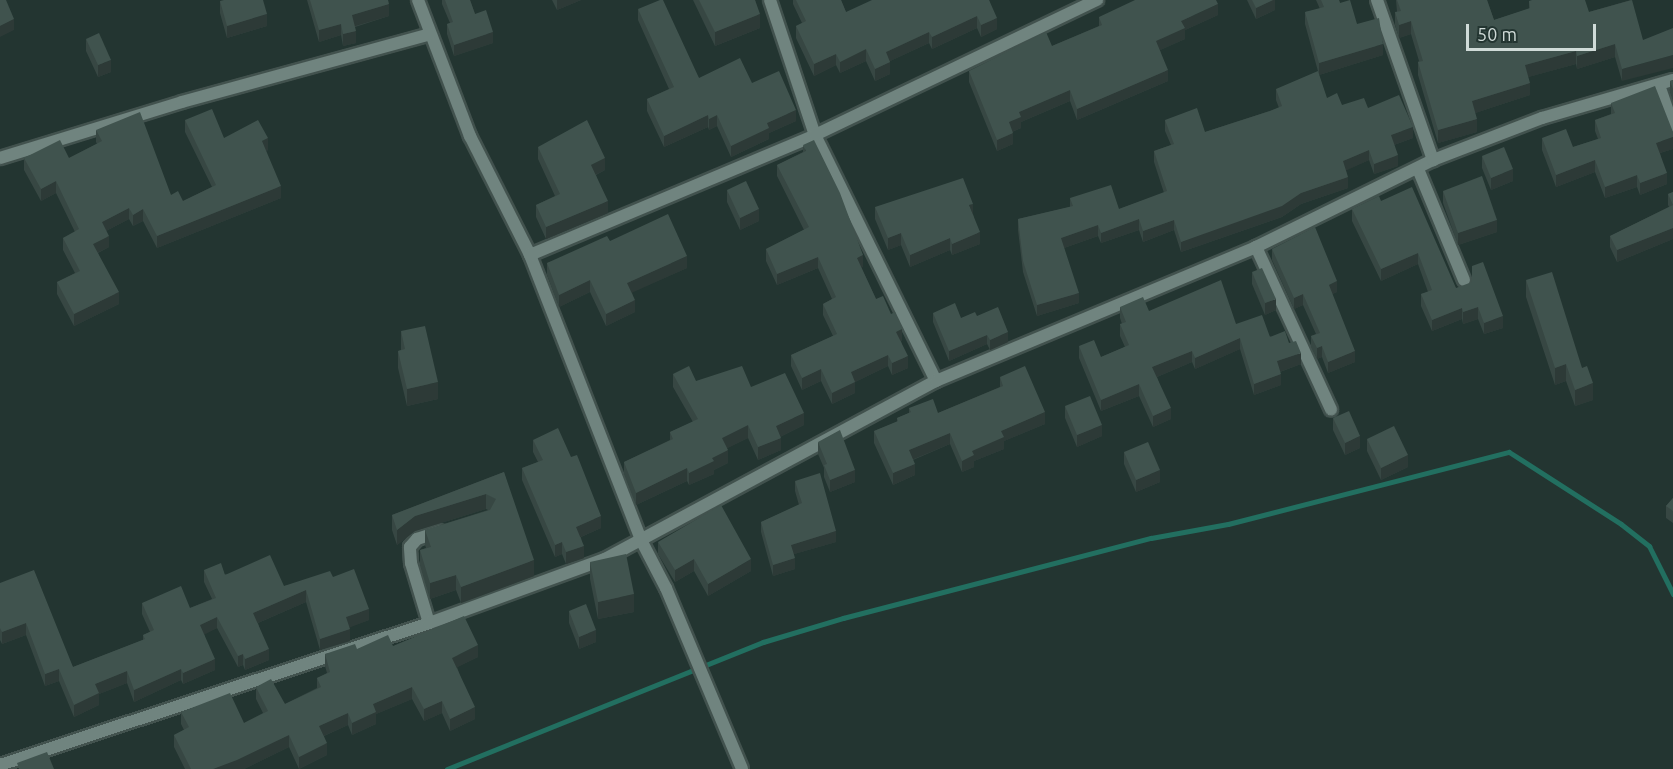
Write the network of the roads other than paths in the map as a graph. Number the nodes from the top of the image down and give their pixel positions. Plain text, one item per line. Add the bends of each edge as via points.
1 (418, 0) edge
2 (770, 0) edge
3 (1097, 0) edge
4 (1377, 0) edge
5 (430, 34) junction
6 (1673, 80) edge
7 (1659, 85) junction
8 (1673, 126) edge
9 (815, 135) junction
10 (0, 158) edge
11 (1433, 160) junction
12 (1418, 169) junction
13 (1256, 247) junction
14 (530, 255) junction
15 (1464, 280) dead end
16 (936, 381) junction
17 (1331, 409) dead end
18 (457, 526) edge
19 (641, 540) junction
20 (429, 623) junction
21 (0, 765) edge
22 (742, 769) edge

1 - 5 street
2 - 9 street
3 - 9 street
4 - 11 street
5 - 10 street via 182,102
5 - 14 street via 470,136
6 - 7 street
7 - 8 street
7 - 11 street via 1542,118
9 - 14 street
9 - 16 street
11 - 12 street
12 - 13 street
12 - 15 street
13 - 16 street
13 - 17 street
14 - 19 street
16 - 19 street
18 - 20 street via 417,539 410,547
19 - 20 street via 605,559
19 - 22 street
20 - 21 street

